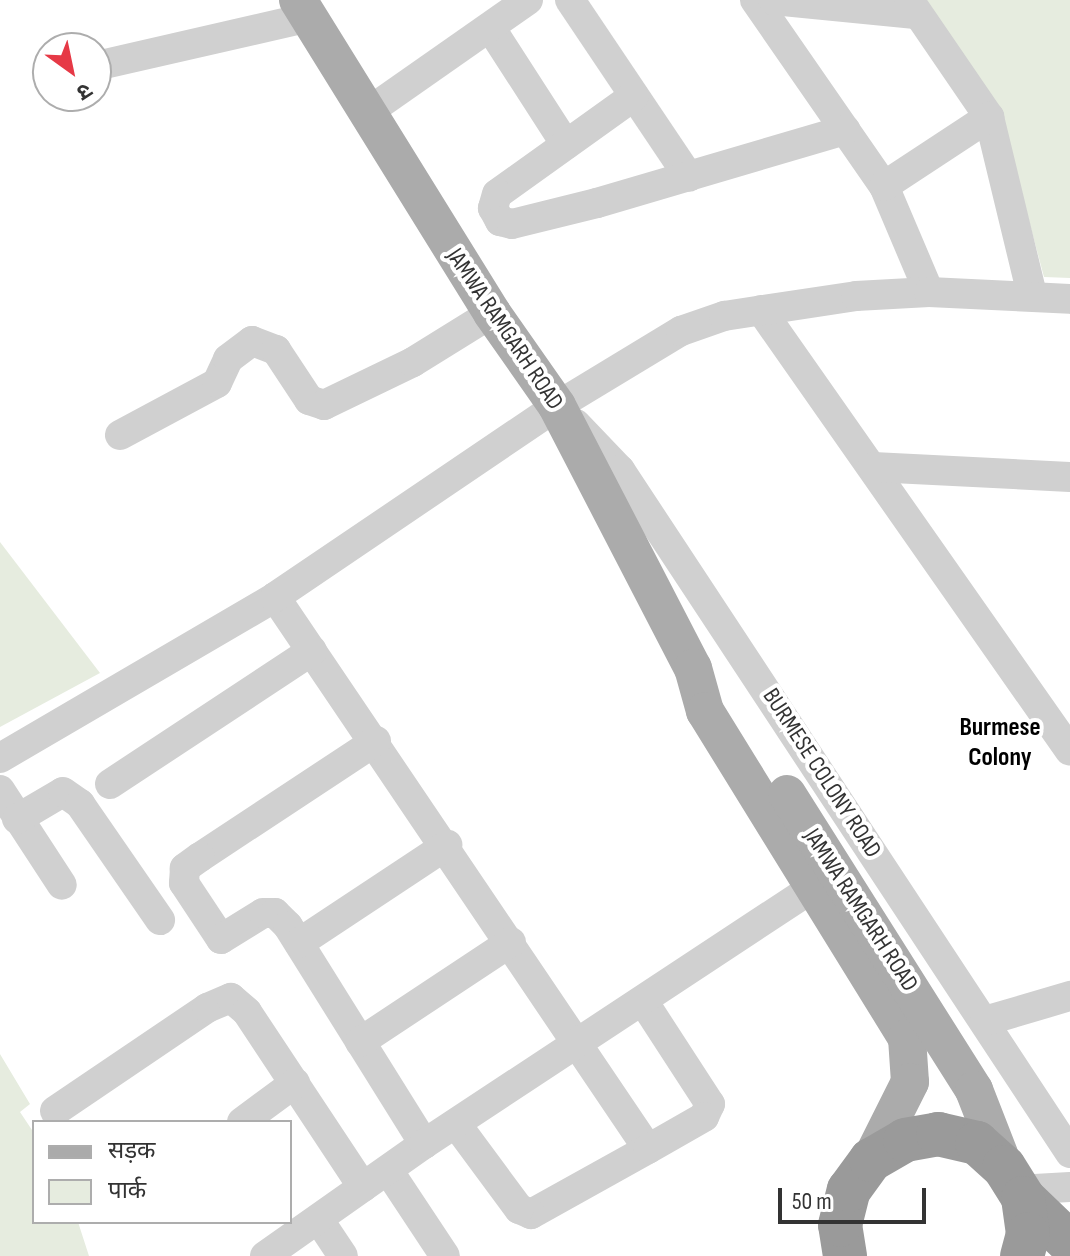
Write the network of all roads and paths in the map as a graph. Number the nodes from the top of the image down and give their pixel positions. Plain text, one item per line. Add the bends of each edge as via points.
1 (528, 0) edge
2 (570, 0) edge
3 (755, 0) edge
4 (773, 0) edge
5 (912, 7) edge
6 (304, 9) edge
7 (490, 27) junction
8 (112, 62) edge
9 (634, 96) junction
10 (365, 114) junction
11 (989, 117) junction
12 (845, 130) junction
13 (566, 145) junction
14 (689, 177) junction
15 (884, 186) junction
16 (929, 292) junction
17 (1032, 295) junction
18 (1070, 299) edge
19 (761, 310) junction
20 (492, 313) junction
21 (557, 406) junction
22 (120, 435) dead end
23 (873, 467) junction
24 (1070, 477) edge
25 (275, 597) junction
26 (312, 651) junction
27 (693, 668) junction
28 (376, 741) junction
29 (1070, 751) edge
30 (0, 758) edge
31 (110, 784) dead end
32 (0, 790) edge
33 (17, 819) junction
34 (447, 845) junction
35 (62, 885) dead end
36 (814, 887) junction
37 (160, 920) dead end
38 (511, 942) junction
39 (299, 943) junction
40 (1070, 996) edge
41 (643, 1001) junction
42 (985, 1021) junction
43 (360, 1042) junction
44 (580, 1045) junction
45 (295, 1083) junction
46 (55, 1111) dead end
47 (245, 1120) edge
48 (456, 1124) junction
49 (424, 1144) junction
50 (648, 1149) junction
51 (1070, 1153) edge
52 (871, 1160) junction
53 (376, 1178) junction
54 (1015, 1185) junction
55 (1070, 1187) edge
56 (319, 1220) junction
57 (1070, 1243) edge
58 (838, 1246) edge
59 (265, 1256) edge
60 (343, 1256) edge
61 (445, 1256) edge
62 (1022, 1256) edge

1 - 7 street
2 - 9 street
3 - 12 street
4 - 5 street
5 - 11 street
6 - 8 street
6 - 10 main road, JAMWA RAMGARH ROAD
7 - 10 street
7 - 13 street
9 - 13 street
9 - 14 street
10 - 20 main road, JAMWA RAMGARH ROAD
11 - 15 street
11 - 17 street
12 - 14 street
12 - 15 street
13 - 14 street via 497,194 493,208 500,221 512,224
15 - 16 street
16 - 17 street
16 - 19 street
17 - 18 street
19 - 21 street via 681,331
19 - 23 street
20 - 21 main road, JAMWA RAMGARH ROAD
20 - 22 street via 413,362 324,405 309,400 276,350 252,341 228,359 217,383
21 - 25 street
21 - 27 main road, JAMWA RAMGARH ROAD
21 - 42 street, BURMESE COLONY ROAD via 620,470
23 - 24 street
23 - 29 street
25 - 26 street
25 - 30 street
26 - 28 street
26 - 31 street
27 - 36 main road, JAMWA RAMGARH ROAD via 705,711
27 - 54 main road, JAMWA RAMGARH ROAD via 725,697 937,1030 974,1090
28 - 34 street
28 - 39 street via 185,868 184,883 221,939 263,913 275,913
32 - 33 street
33 - 35 street
33 - 37 street via 63,792 80,804
34 - 38 street
34 - 39 street
36 - 41 street
36 - 52 main road, JAMWA RAMGARH ROAD via 907,1038 912,1059 910,1082
38 - 43 street
38 - 44 street
39 - 43 street
40 - 42 street
41 - 44 street
41 - 50 street via 710,1104 704,1117
42 - 51 street, BURMESE COLONY ROAD
43 - 49 street
44 - 48 street
44 - 50 street
45 - 46 street via 247,1012 231,998 207,1008
45 - 47 street
45 - 53 street
48 - 49 street
48 - 50 street via 519,1209 531,1214
49 - 53 street
52 - 54 highway via 905,1140 938,1134 977,1143
52 - 58 highway via 849,1190
53 - 56 street
53 - 61 street
54 - 55 street
54 - 57 highway, JAMWA RAMGARH ROAD
54 - 62 highway via 1028,1234
56 - 59 street
56 - 60 street

